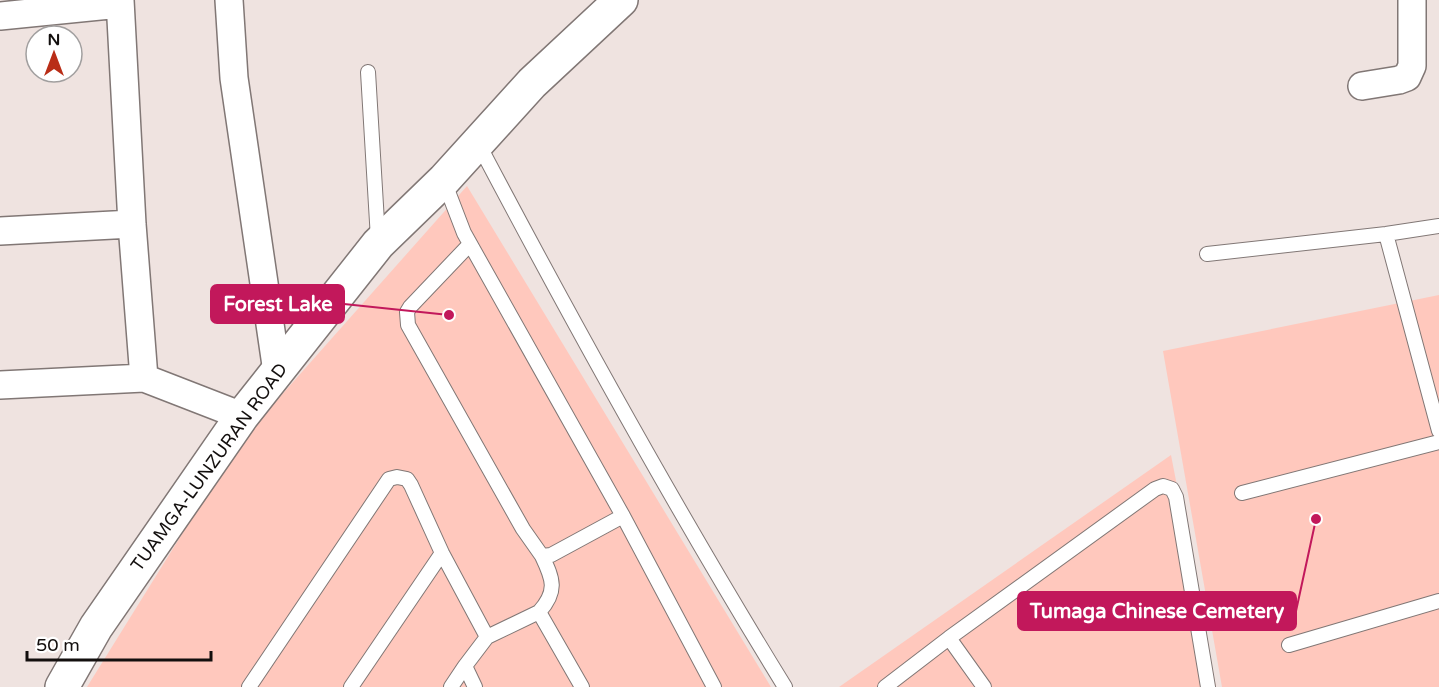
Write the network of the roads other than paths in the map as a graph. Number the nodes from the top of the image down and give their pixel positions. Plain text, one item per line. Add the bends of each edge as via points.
1 (229, 0) edge
2 (621, 0) edge
3 (1412, 0) edge
4 (120, 2) edge
5 (0, 16) edge
6 (368, 72) dead end
7 (1362, 86) dead end
8 (478, 143) junction
9 (444, 180) junction
10 (132, 224) junction
11 (1439, 226) edge
12 (0, 231) edge
13 (1386, 234) junction
14 (378, 244) junction
15 (470, 244) junction
16 (1207, 254) dead end
17 (277, 372) junction
18 (144, 378) junction
19 (0, 385) edge
20 (242, 416) junction
21 (1439, 431) edge
22 (1439, 442) edge
23 (1242, 493) dead end
24 (623, 516) junction
25 (442, 553) junction
26 (542, 556) junction
27 (1439, 601) edge
28 (539, 612) junction
29 (487, 637) junction
30 (949, 638) junction
31 (1289, 645) dead end
32 (465, 666) junction
33 (62, 687) edge
34 (249, 687) edge
35 (351, 687) edge
36 (451, 687) edge
37 (475, 687) edge
38 (582, 687) edge
39 (714, 687) edge
40 (785, 687) edge
41 (885, 687) edge
42 (984, 687) edge
43 (1208, 687) edge

1 - 17 street via 234,78
2 - 8 street, TUAMGA-LUNZURAN ROAD via 532,83
3 - 7 street via 1412,66 1407,76
4 - 5 street
4 - 10 street
6 - 14 lane
8 - 9 street, TUAMGA-LUNZURAN ROAD
8 - 40 lane via 557,294
9 - 14 street, TUAMGA-LUNZURAN ROAD
9 - 15 lane
10 - 12 street
10 - 18 street
11 - 13 lane
13 - 16 lane
13 - 21 lane
14 - 17 street, TUAMGA-LUNZURAN ROAD
15 - 24 lane
15 - 26 lane via 406,312 408,326
17 - 20 street, TUAMGA-LUNZURAN ROAD
18 - 19 street
18 - 20 street
20 - 33 street, TUAMGA-LUNZURAN ROAD via 96,627
22 - 23 lane
24 - 26 lane via 551,555
24 - 39 lane
25 - 29 lane
25 - 34 lane via 407,479 389,479
25 - 35 lane
26 - 28 lane via 551,575 552,589 549,601
27 - 31 lane
28 - 29 lane
28 - 38 lane
29 - 32 lane
30 - 41 lane
30 - 42 lane
30 - 43 lane via 1163,486 1172,489 1176,498
32 - 36 lane
32 - 37 lane

